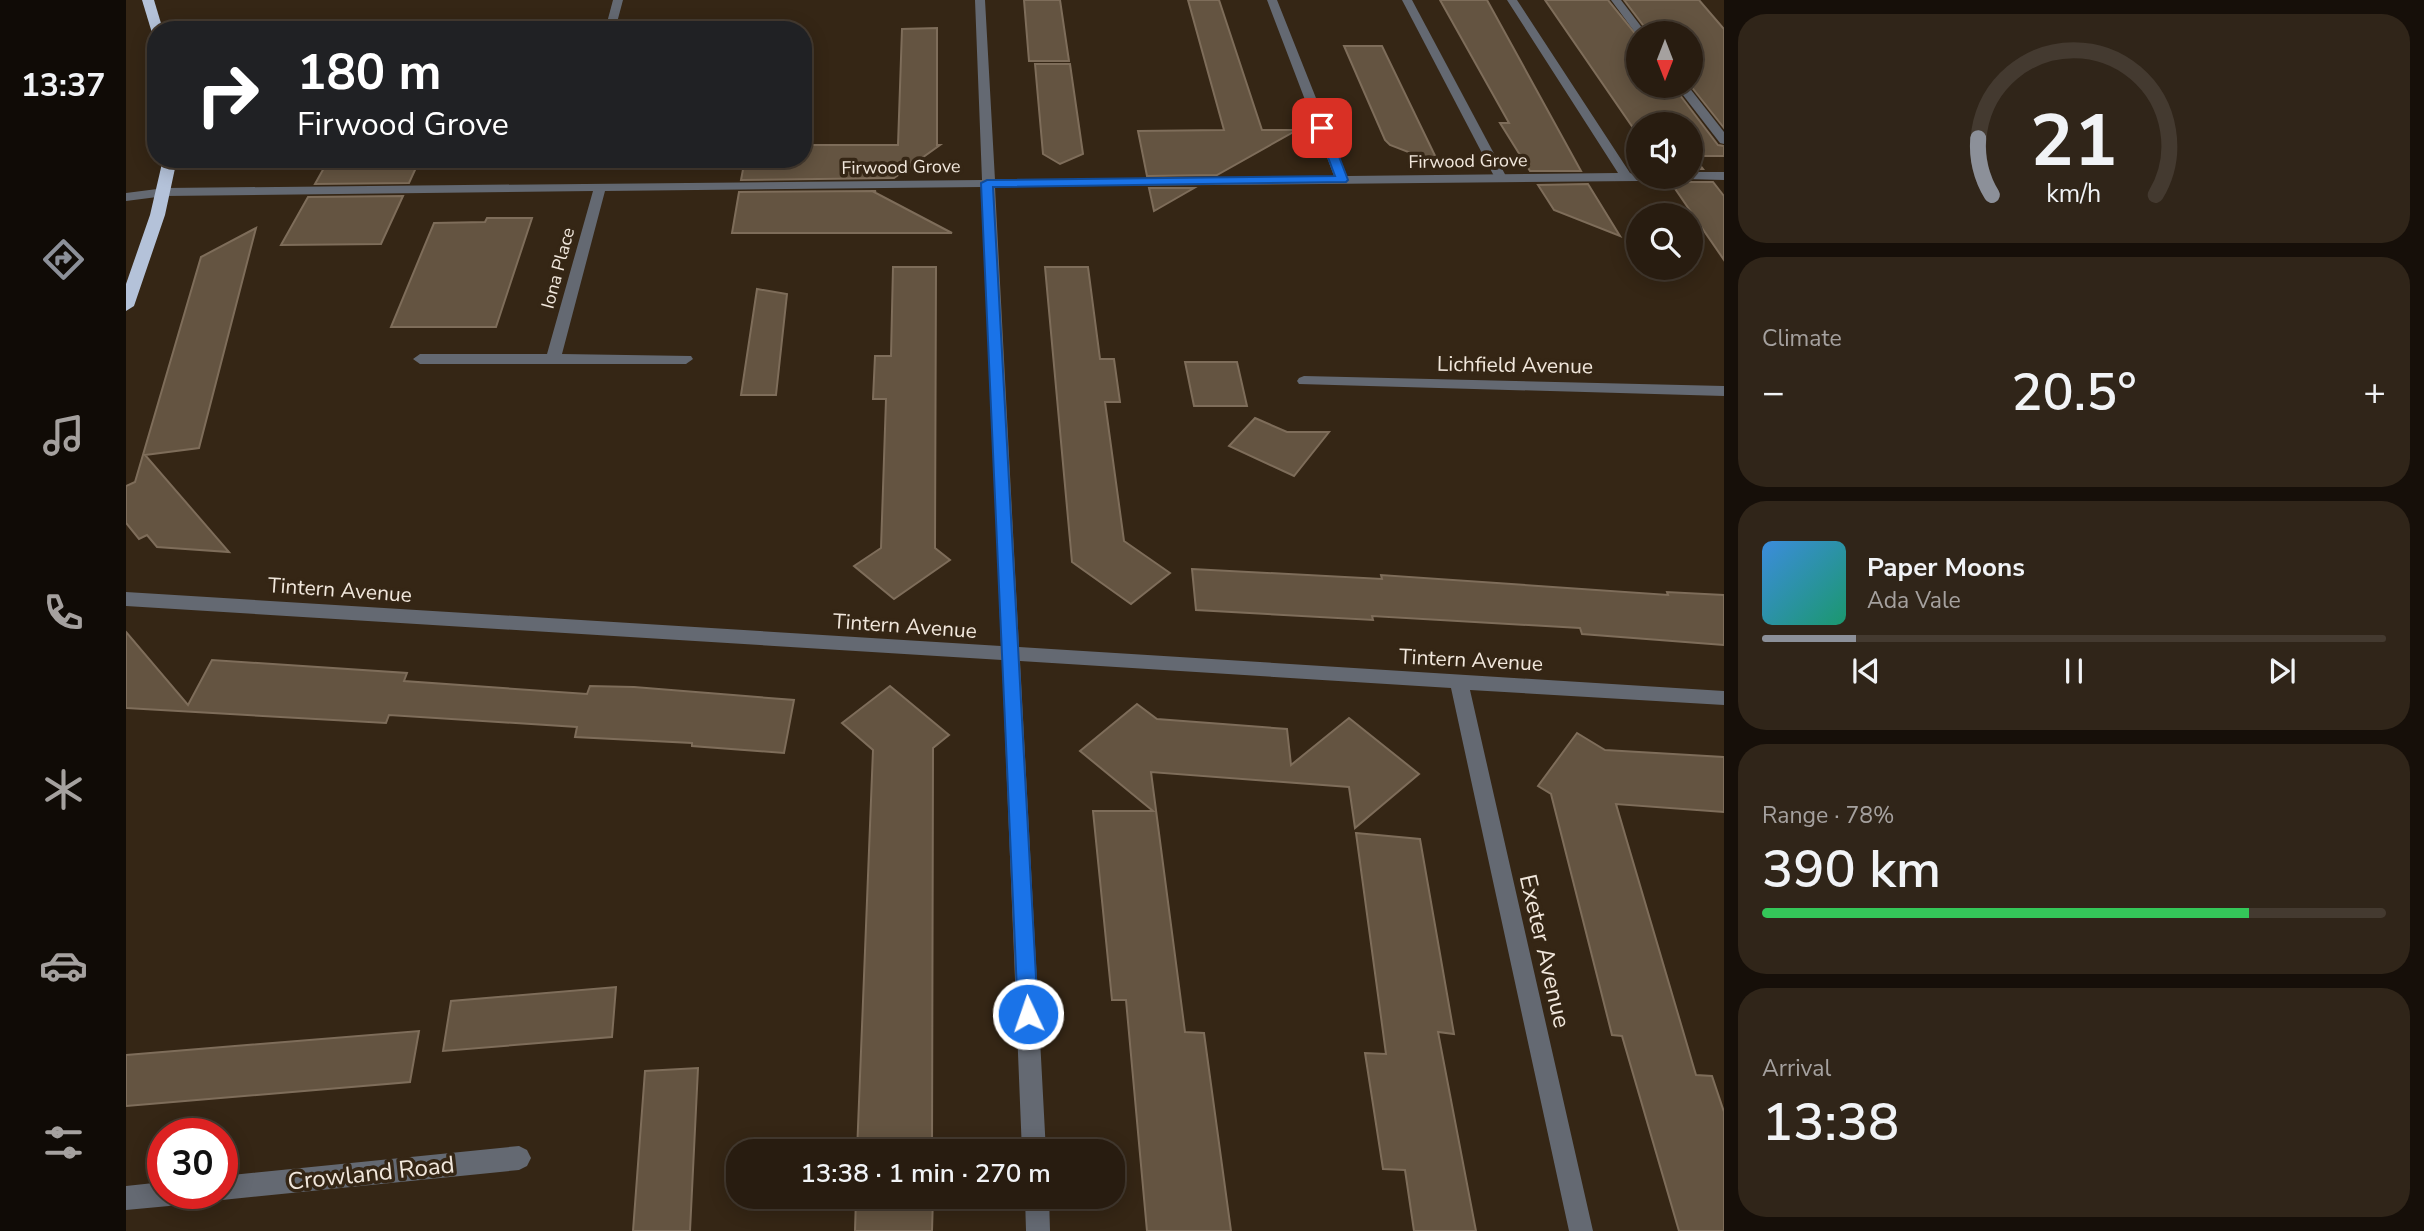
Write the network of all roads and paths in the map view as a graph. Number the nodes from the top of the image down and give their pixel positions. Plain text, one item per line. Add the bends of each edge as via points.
1 (149, 0) edge
2 (618, 0) edge
3 (980, 0) edge
4 (1272, 0) edge
5 (1407, 0) edge
6 (1512, 0) edge
7 (1616, 0) edge
8 (155, 21) edge
9 (612, 21) edge
10 (1632, 21) edge
11 (1691, 98) edge
12 (1724, 140) edge
13 (169, 168) edge
14 (1626, 168) edge
15 (1703, 176) edge
16 (1724, 176) edge
17 (1626, 177) edge
18 (1501, 178) junction
19 (1342, 180) junction
20 (987, 183) junction
21 (600, 188) junction
22 (165, 192) junction
23 (126, 197) edge
24 (126, 306) edge
25 (420, 359) dead end
26 (553, 359) junction
27 (686, 359) dead end
28 (1304, 381) dead end
29 (1724, 391) edge
30 (126, 599) edge
31 (1010, 655) junction
32 (1459, 682) junction
33 (1724, 698) edge
34 (1033, 1139) edge
35 (519, 1158) dead end
36 (238, 1186) edge
37 (147, 1196) edge
38 (126, 1198) edge
39 (1037, 1209) edge
40 (1038, 1231) edge
41 (1581, 1231) edge

1 - 8 highway
2 - 9 street
3 - 20 street
4 - 19 street
5 - 18 street
6 - 14 street
7 - 10 street
11 - 12 street
13 - 22 highway
15 - 16 street
17 - 18 street, Firwood Grove
18 - 19 street, Firwood Grove
19 - 20 street, Firwood Grove
20 - 21 street, Firwood Grove
20 - 31 street
21 - 22 street, Firwood Grove
21 - 26 street, Iona Place
22 - 23 street, Firwood Grove
22 - 24 highway
25 - 26 street
26 - 27 street
28 - 29 street, Lichfield Avenue
30 - 31 street, Tintern Avenue
31 - 32 street, Tintern Avenue
31 - 34 street
32 - 33 street, Tintern Avenue
32 - 41 street, Exeter Avenue
35 - 36 street, Crowland Road
37 - 38 street
39 - 40 street

